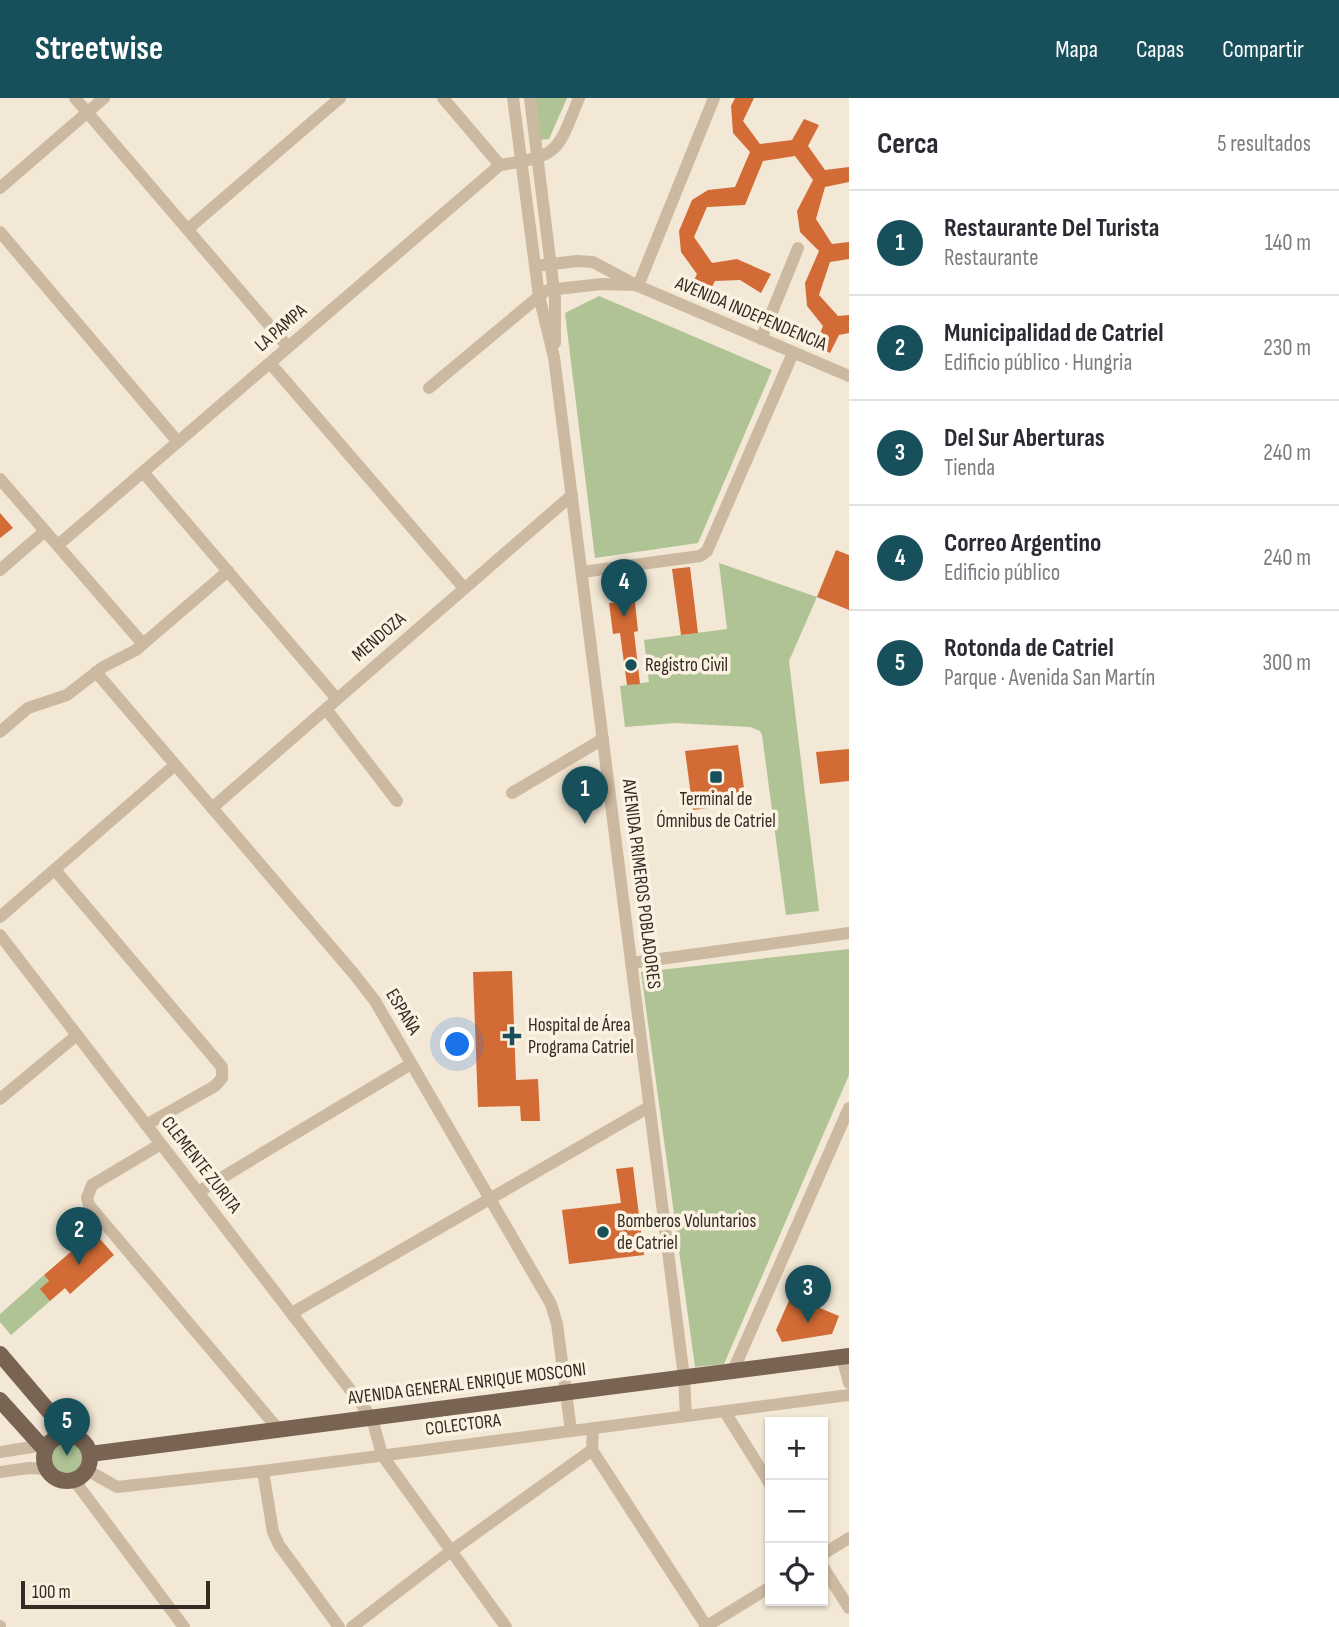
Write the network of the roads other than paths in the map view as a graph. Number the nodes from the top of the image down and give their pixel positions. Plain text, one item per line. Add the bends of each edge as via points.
1 (75, 98) edge
2 (104, 98) edge
3 (340, 98) edge
4 (443, 98) edge
5 (513, 98) edge
6 (530, 98) edge
7 (579, 98) edge
8 (714, 98) edge
9 (88, 112) junction
10 (537, 159) junction
11 (521, 162) junction
12 (500, 164) junction
13 (0, 188) edge
14 (188, 229) junction
15 (0, 232) edge
16 (798, 248) dead end
17 (550, 264) junction
18 (535, 266) junction
19 (638, 286) junction
20 (538, 290) junction
21 (554, 291) junction
22 (761, 339) junction
23 (288, 347) junction
24 (793, 353) junction
25 (554, 357) junction
26 (270, 363) junction
27 (849, 376) edge
28 (429, 388) dead end
29 (178, 442) junction
30 (143, 472) junction
31 (0, 479) edge
32 (572, 495) junction
33 (45, 531) junction
34 (58, 545) junction
35 (0, 570) edge
36 (228, 571) junction
37 (582, 572) junction
38 (464, 588) junction
39 (144, 644) junction
40 (96, 672) junction
41 (337, 699) junction
42 (326, 709) junction
43 (0, 732) edge
44 (603, 739) junction
45 (175, 765) junction
46 (512, 793) dead end
47 (397, 801) dead end
48 (212, 808) junction
49 (55, 870) junction
50 (2, 912) edge
51 (849, 933) edge
52 (0, 935) edge
53 (631, 963) junction
54 (77, 1035) junction
55 (411, 1064) junction
56 (0, 1099) edge
57 (649, 1107) junction
58 (849, 1108) edge
59 (146, 1125) junction
60 (161, 1144) junction
61 (198, 1192) junction
62 (490, 1199) junction
63 (292, 1313) junction
64 (0, 1354) edge
65 (846, 1357) edge
66 (733, 1371) junction
67 (684, 1377) junction
68 (849, 1383) edge
69 (566, 1392) junction
70 (849, 1395) edge
71 (0, 1400) edge
72 (725, 1412) junction
73 (686, 1416) junction
74 (372, 1418) junction
75 (593, 1428) junction
76 (279, 1430) junction
77 (571, 1431) junction
78 (78, 1438) junction
79 (47, 1444) junction
80 (592, 1450) junction
81 (0, 1452) edge
82 (382, 1455) junction
83 (84, 1468) junction
84 (47, 1469) junction
85 (263, 1471) junction
86 (0, 1472) edge
87 (768, 1480) edge
88 (849, 1538) edge
89 (451, 1551) junction
90 (828, 1551) edge
91 (828, 1575) edge
92 (765, 1590) edge
93 (849, 1608) edge
94 (184, 1627) edge
95 (339, 1627) edge
96 (352, 1627) edge
97 (506, 1627) edge
98 (706, 1627) edge

1 - 9 street
2 - 9 street
3 - 14 street
4 - 12 street
5 - 11 street, AVENIDA PRIMEROS POBLADORES
6 - 10 street, AVENIDA PRIMEROS POBLADORES
7 - 10 street via 563,138 554,150
8 - 19 street
9 - 13 street
9 - 14 street
10 - 11 street
10 - 17 street, AVENIDA PRIMEROS POBLADORES
11 - 12 street
11 - 18 street, AVENIDA PRIMEROS POBLADORES
12 - 23 street, LA PAMPA
14 - 23 street
15 - 29 street
16 - 22 street
17 - 18 street, AVENIDA INDEPENDENCIA
17 - 19 street, AVENIDA INDEPENDENCIA via 593,262
17 - 21 street, AVENIDA PRIMEROS POBLADORES
18 - 20 street, AVENIDA PRIMEROS POBLADORES
19 - 21 street, AVENIDA INDEPENDENCIA via 602,284
19 - 22 street, AVENIDA INDEPENDENCIA
20 - 21 street, AVENIDA INDEPENDENCIA
20 - 25 street, AVENIDA PRIMEROS POBLADORES
20 - 28 street
21 - 25 street, AVENIDA PRIMEROS POBLADORES
22 - 24 street, AVENIDA INDEPENDENCIA
23 - 26 street, LA PAMPA
24 - 27 street, AVENIDA INDEPENDENCIA
24 - 37 street via 707,551 700,556
25 - 32 street, AVENIDA PRIMEROS POBLADORES
26 - 29 street, LA PAMPA
26 - 38 street
29 - 30 street, LA PAMPA
30 - 34 street, LA PAMPA
30 - 36 street
31 - 33 street
32 - 37 street, AVENIDA PRIMEROS POBLADORES
32 - 38 street, MENDOZA
33 - 34 street
33 - 35 street
34 - 39 street
36 - 39 street
36 - 41 street
37 - 44 street, AVENIDA PRIMEROS POBLADORES
38 - 41 street, MENDOZA
39 - 40 street
40 - 43 street via 67,695 28,708
40 - 45 street, ESPAÑA
41 - 42 street, MENDOZA
42 - 47 street
42 - 48 street, MENDOZA
44 - 46 street
44 - 53 street, AVENIDA PRIMEROS POBLADORES
45 - 48 street, ESPAÑA
45 - 49 street
48 - 55 street, ESPAÑA via 361,982
49 - 50 street
49 - 59 street via 222,1067 222,1078 215,1087
51 - 53 street
52 - 54 street, CLEMENTE ZURITA
53 - 57 street, AVENIDA PRIMEROS POBLADORES
54 - 56 street
54 - 59 street, CLEMENTE ZURITA
55 - 61 street
55 - 62 street, ESPAÑA
57 - 62 street
57 - 67 street, AVENIDA PRIMEROS POBLADORES
58 - 66 street
59 - 60 street, CLEMENTE ZURITA
60 - 61 street, CLEMENTE ZURITA
60 - 76 street via 92,1185 87,1198 92,1211
61 - 63 street, CLEMENTE ZURITA
62 - 63 street
62 - 69 street, ESPAÑA via 555,1314
63 - 74 street, CLEMENTE ZURITA
64 - 78 main road via 58,1422
65 - 66 main road, AVENIDA GENERAL ENRIQUE MOSCONI
65 - 68 street
66 - 67 main road, AVENIDA GENERAL ENRIQUE MOSCONI
67 - 69 main road, AVENIDA GENERAL ENRIQUE MOSCONI
67 - 73 street, AVENIDA PRIMEROS POBLADORES
69 - 74 main road, AVENIDA GENERAL ENRIQUE MOSCONI
69 - 77 street, ESPAÑA
70 - 72 street, COLECTORA
71 - 79 main road
72 - 73 street, COLECTORA
72 - 87 street
73 - 75 street, COLECTORA
74 - 76 main road, AVENIDA GENERAL ENRIQUE MOSCONI
74 - 82 street
75 - 77 street, COLECTORA
75 - 80 street
76 - 83 main road, AVENIDA GENERAL ENRIQUE MOSCONI
77 - 82 street, COLECTORA
78 - 79 main road via 63,1435
78 - 83 main road via 84,1442
79 - 81 street
79 - 84 main road
80 - 89 street
80 - 98 street
82 - 85 street, COLECTORA
82 - 89 street
83 - 84 main road via 61,1480
83 - 85 street, COLECTORA via 117,1487
83 - 94 street
84 - 86 street
85 - 95 street via 279,1545
88 - 90 street
89 - 96 street
89 - 97 street
91 - 93 street
92 - 98 street

